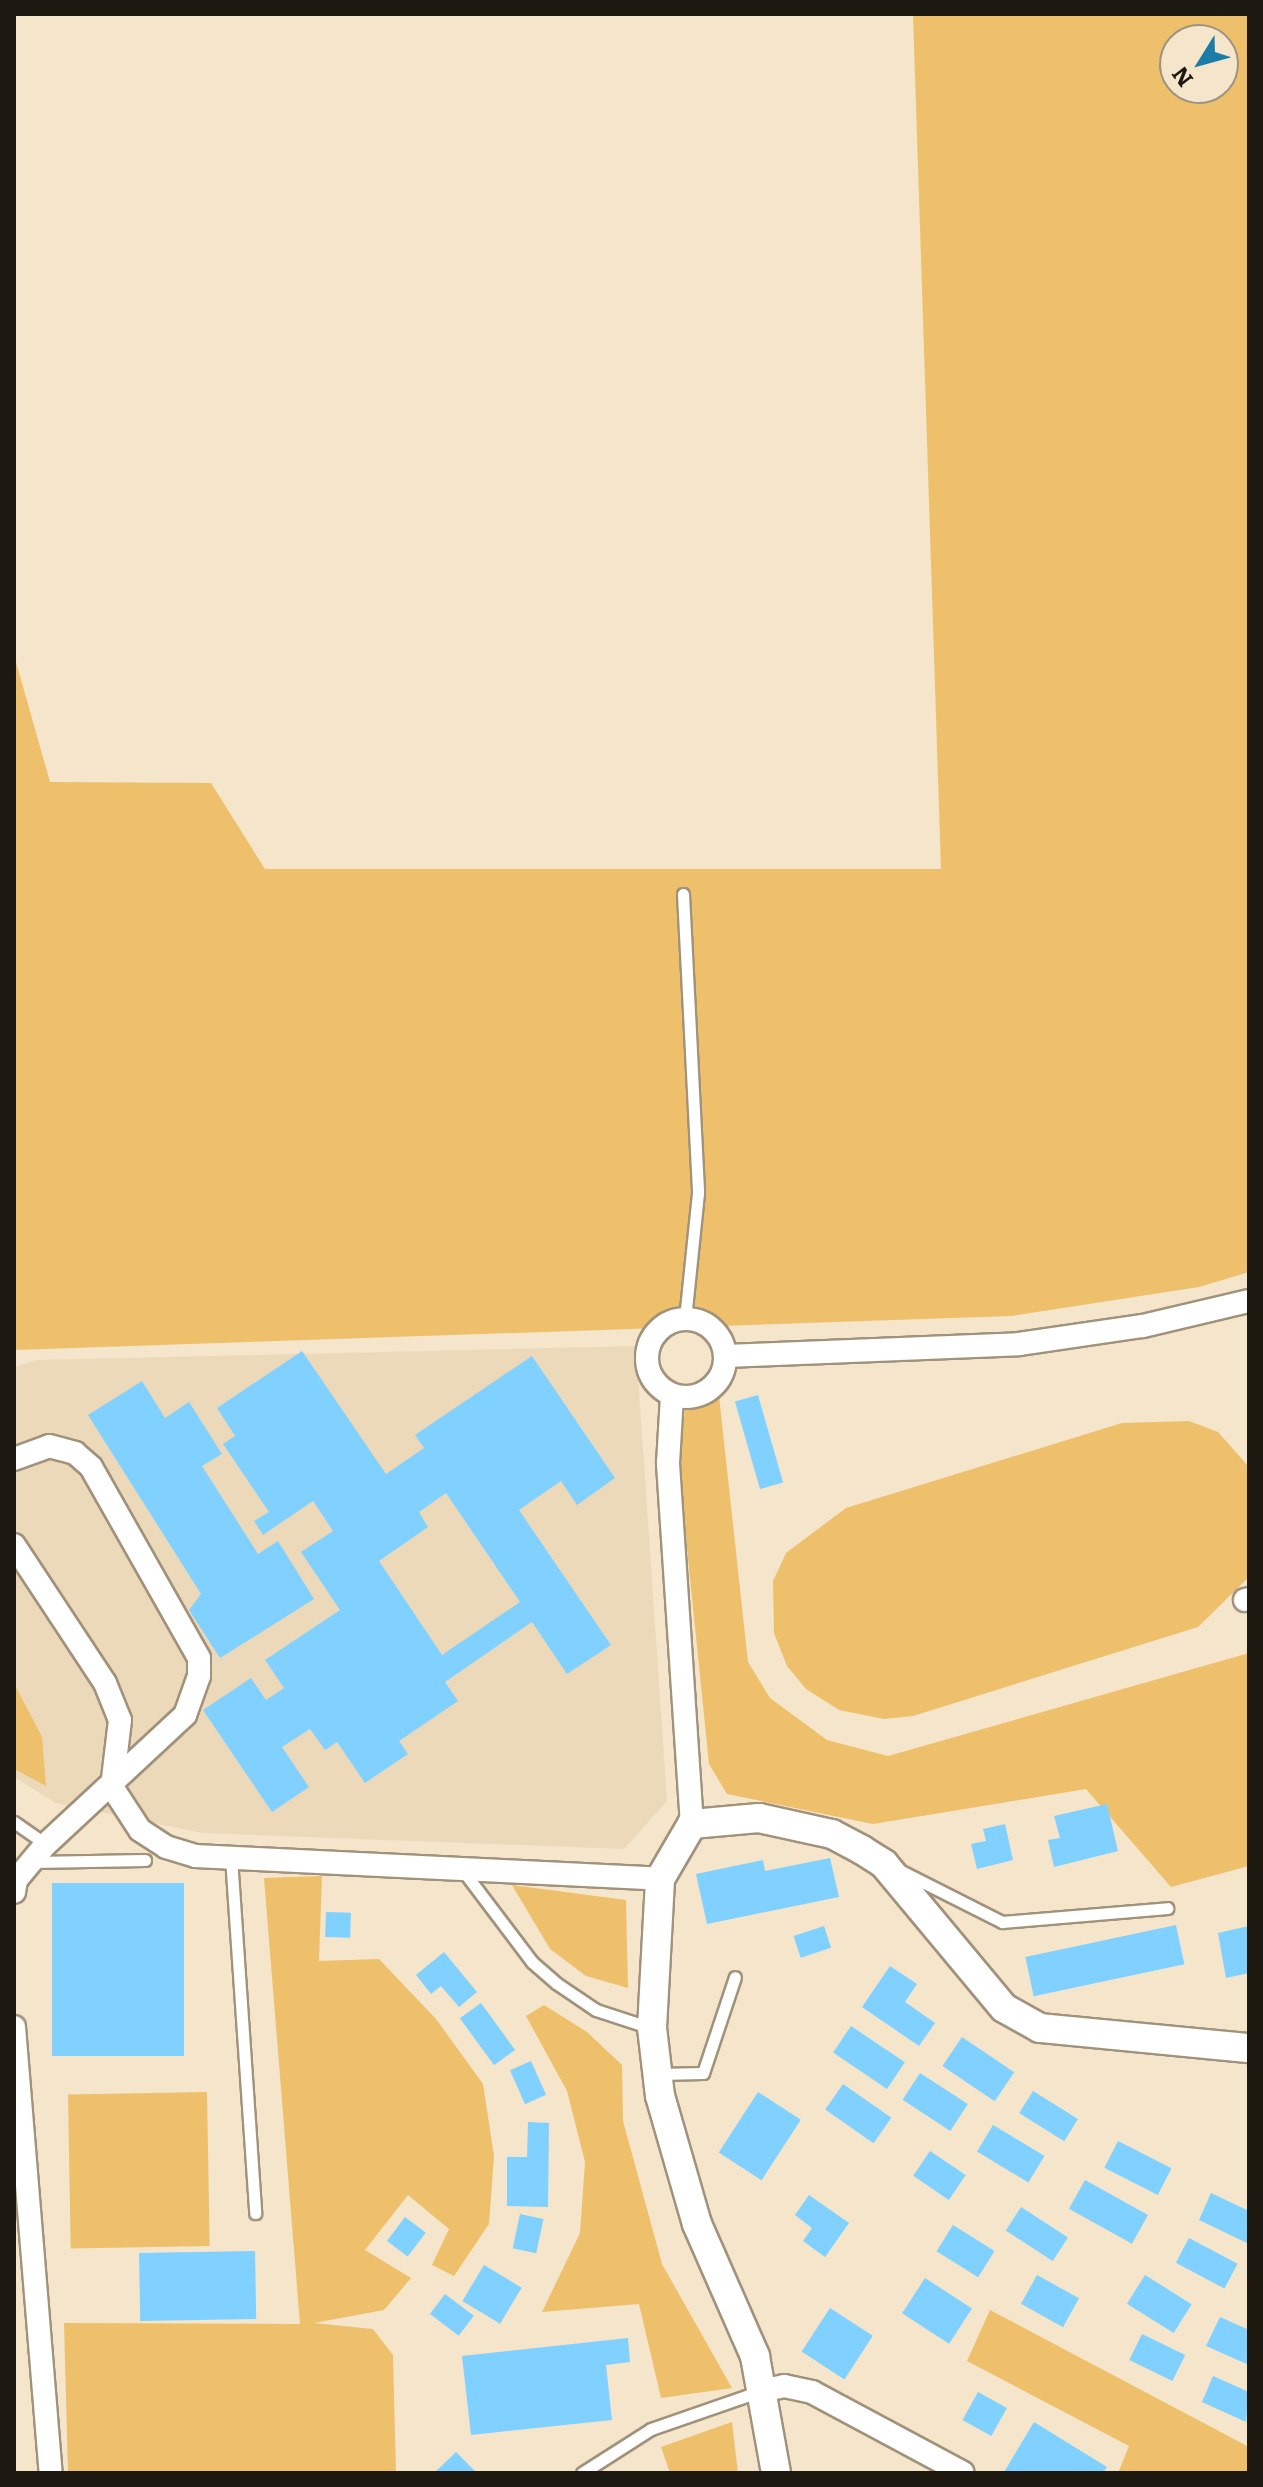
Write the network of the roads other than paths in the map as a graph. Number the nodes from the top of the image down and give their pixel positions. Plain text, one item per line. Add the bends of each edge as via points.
1 (683, 894) dead end
2 (1249, 1301) edge
3 (685, 1319) junction
4 (726, 1356) junction
5 (672, 1396) junction
6 (14, 1459) edge
7 (14, 1545) edge
8 (112, 1787) junction
9 (14, 1822) edge
10 (692, 1824) junction
11 (46, 1844) junction
12 (231, 1857) junction
13 (145, 1860) dead end
14 (29, 1862) junction
15 (884, 1864) junction
16 (461, 1869) junction
17 (660, 1879) junction
18 (14, 1892) edge
19 (1167, 1908) dead end
20 (735, 1977) dead end
21 (14, 2027) edge
22 (652, 2028) junction
23 (1249, 2048) edge
24 (658, 2074) junction
25 (255, 2213) dead end
26 (761, 2391) junction
27 (51, 2473) edge
28 (582, 2473) edge
29 (776, 2473) edge
30 (963, 2473) edge

1 - 3 lane via 698,1193
2 - 4 street via 1143,1326 1019,1344
3 - 4 street via 715,1332
3 - 5 street via 657,1332 647,1355 653,1379
4 - 5 street via 710,1391
5 - 10 street via 668,1464
6 - 8 street via 49,1446 75,1453 91,1467 199,1658 197,1685 185,1715
7 - 8 street via 115,1708 120,1751
8 - 11 street
8 - 12 street via 140,1830 166,1847
9 - 11 lane
10 - 15 street via 759,1818 832,1834
10 - 17 street
11 - 14 street
12 - 16 street
12 - 25 lane
13 - 14 lane
14 - 18 street
15 - 19 lane via 927,1878 1002,1922
15 - 23 street via 1004,2008 1040,2028
16 - 17 street
16 - 22 lane via 556,1983 596,2010
17 - 22 street
20 - 24 lane via 703,2073
21 - 27 street
22 - 24 street
24 - 26 street via 674,2158 755,2356
26 - 28 lane via 651,2429
26 - 29 street
26 - 30 street via 784,2386 812,2392

